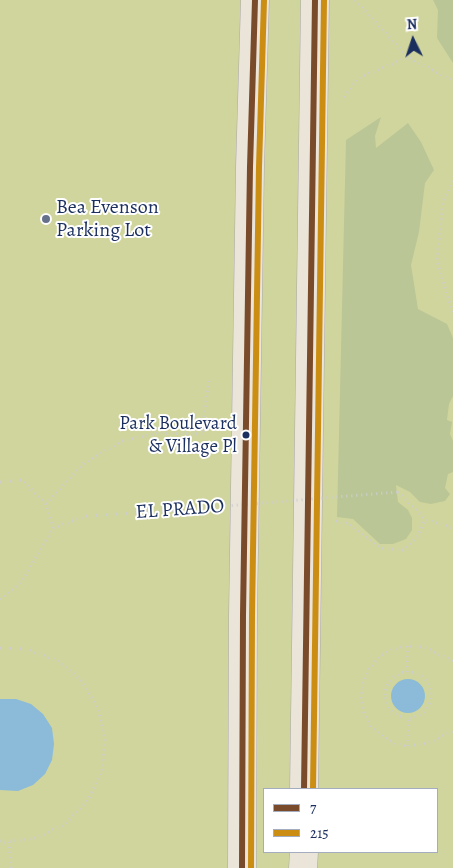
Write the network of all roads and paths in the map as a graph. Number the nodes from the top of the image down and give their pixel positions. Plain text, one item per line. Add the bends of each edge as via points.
1 (256, 0) edge
2 (315, 0) edge
3 (355, 0) edge
4 (408, 56) junction
5 (453, 81) edge
6 (342, 99) dead end
7 (453, 181) edge
8 (453, 314) edge
9 (209, 380) dead end
10 (0, 482) edge
11 (46, 504) junction
12 (425, 519) junction
13 (332, 521) dead end
14 (53, 528) junction
15 (453, 528) edge
16 (0, 599) edge
17 (408, 646) junction
18 (0, 648) edge
19 (453, 661) edge
20 (407, 672) junction
21 (409, 719) junction
22 (453, 732) edge
23 (408, 746) junction
24 (304, 788) edge
25 (0, 841) edge
26 (9, 842) junction
27 (304, 853) edge
28 (11, 868) edge
29 (242, 868) edge
30 (303, 868) edge

1 - 29 main road via 250,167
2 - 24 main road
3 - 4 path
4 - 5 path
4 - 6 path via 358,78
7 - 8 path via 443,201 437,262
9 - 11 path via 204,434 158,433 122,441 84,463
10 - 11 path via 22,480
11 - 14 path
12 - 13 path via 418,536 403,550 380,548 350,524
12 - 14 path, EL PRADO, bridge via 398,492 86,516
12 - 15 path
14 - 16 path via 22,581
17 - 19 path via 424,647
17 - 20 path
17 - 23 path via 392,649 379,657 369,669 361,698 371,726 383,737
18 - 26 path via 26,649 56,660 81,680 98,708 105,739 102,771 88,800 65,824 36,838
20 - 21 path via 392,678 385,692 394,714
20 - 21 path via 421,676 431,687 432,694 423,714
21 - 23 path
22 - 23 path via 428,743
25 - 26 path
26 - 28 path
27 - 30 main road

